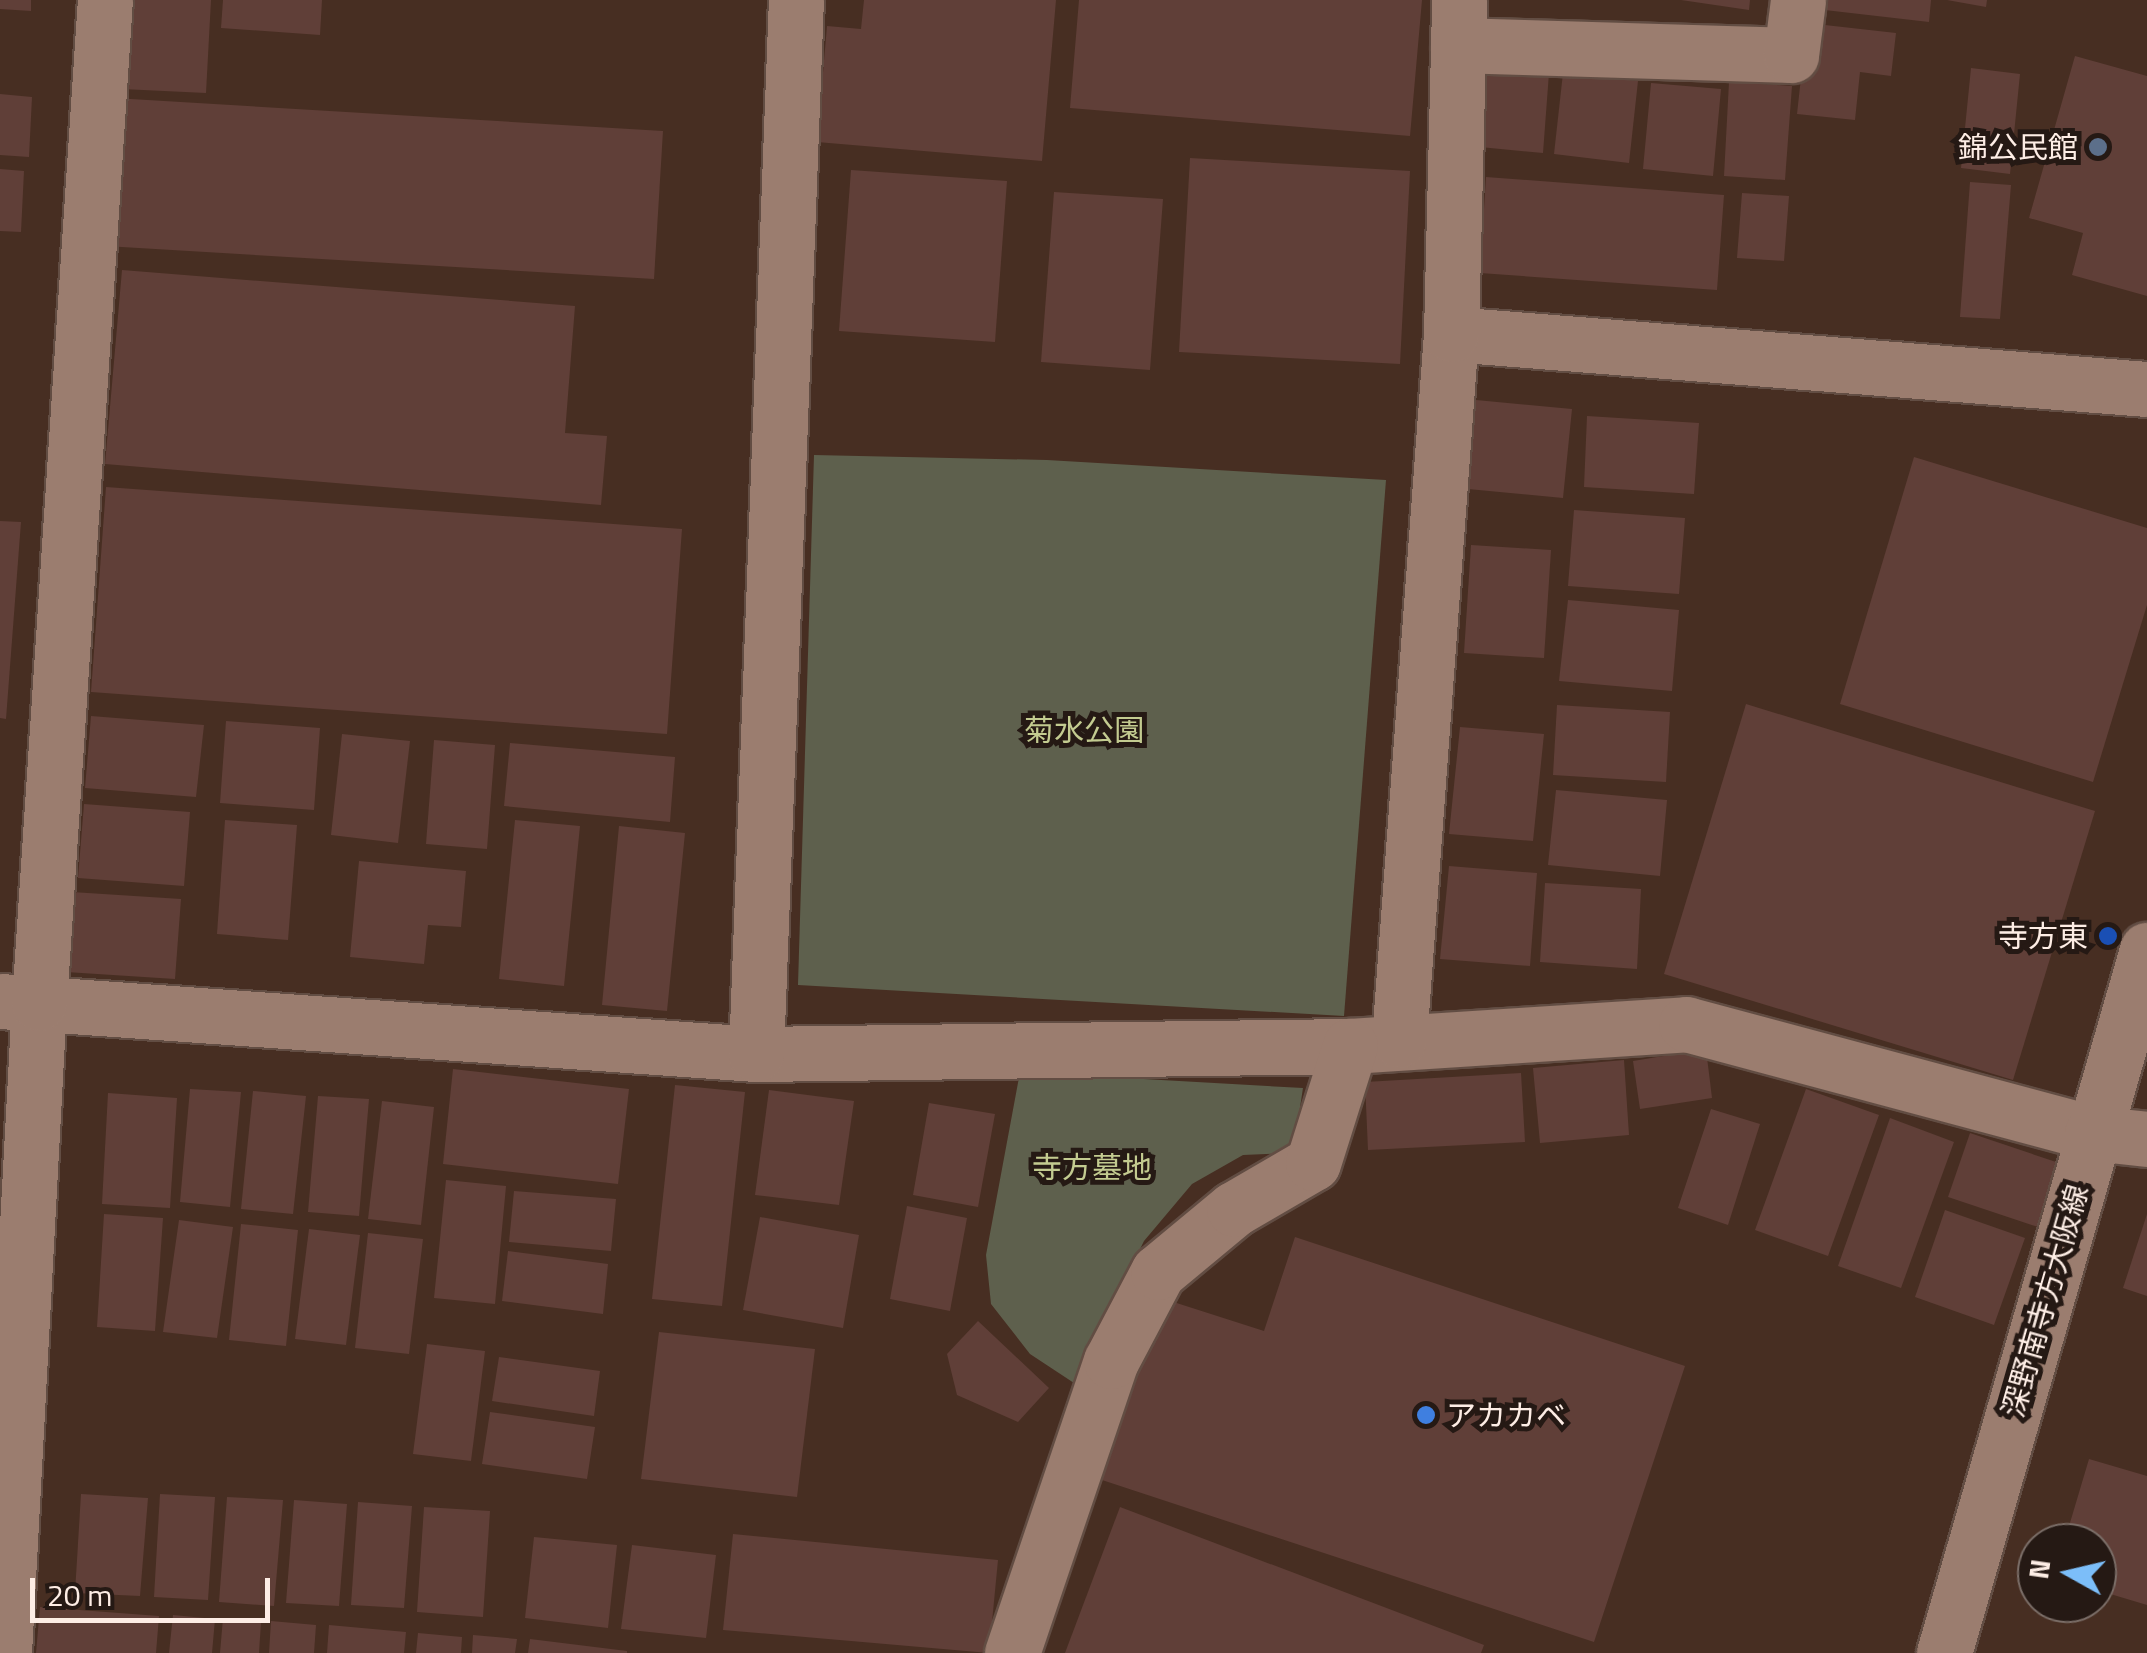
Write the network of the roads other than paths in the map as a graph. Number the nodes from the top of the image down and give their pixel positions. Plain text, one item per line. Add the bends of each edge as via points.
1 (106, 0) edge
2 (796, 0) edge
3 (1798, 0) edge
4 (1459, 22) edge
5 (1451, 334) junction
6 (2147, 389) edge
7 (2147, 950) edge
8 (19, 1002) edge
9 (1374, 1043) junction
10 (756, 1054) junction
11 (2092, 1134) junction
12 (2147, 1139) edge
13 (4, 1653) edge
14 (1012, 1653) edge
15 (1944, 1653) edge

1 - 8 street
2 - 10 street
3 - 4 street via 1790,55
4 - 5 street
5 - 6 street
5 - 9 street
7 - 11 street, 深野南寺方大阪線
8 - 10 street
8 - 13 street
9 - 10 street
9 - 11 street via 1686,1024
9 - 14 street via 1313,1164 1234,1209 1158,1272 1111,1361
11 - 12 street
11 - 15 street, 深野南寺方大阪線

